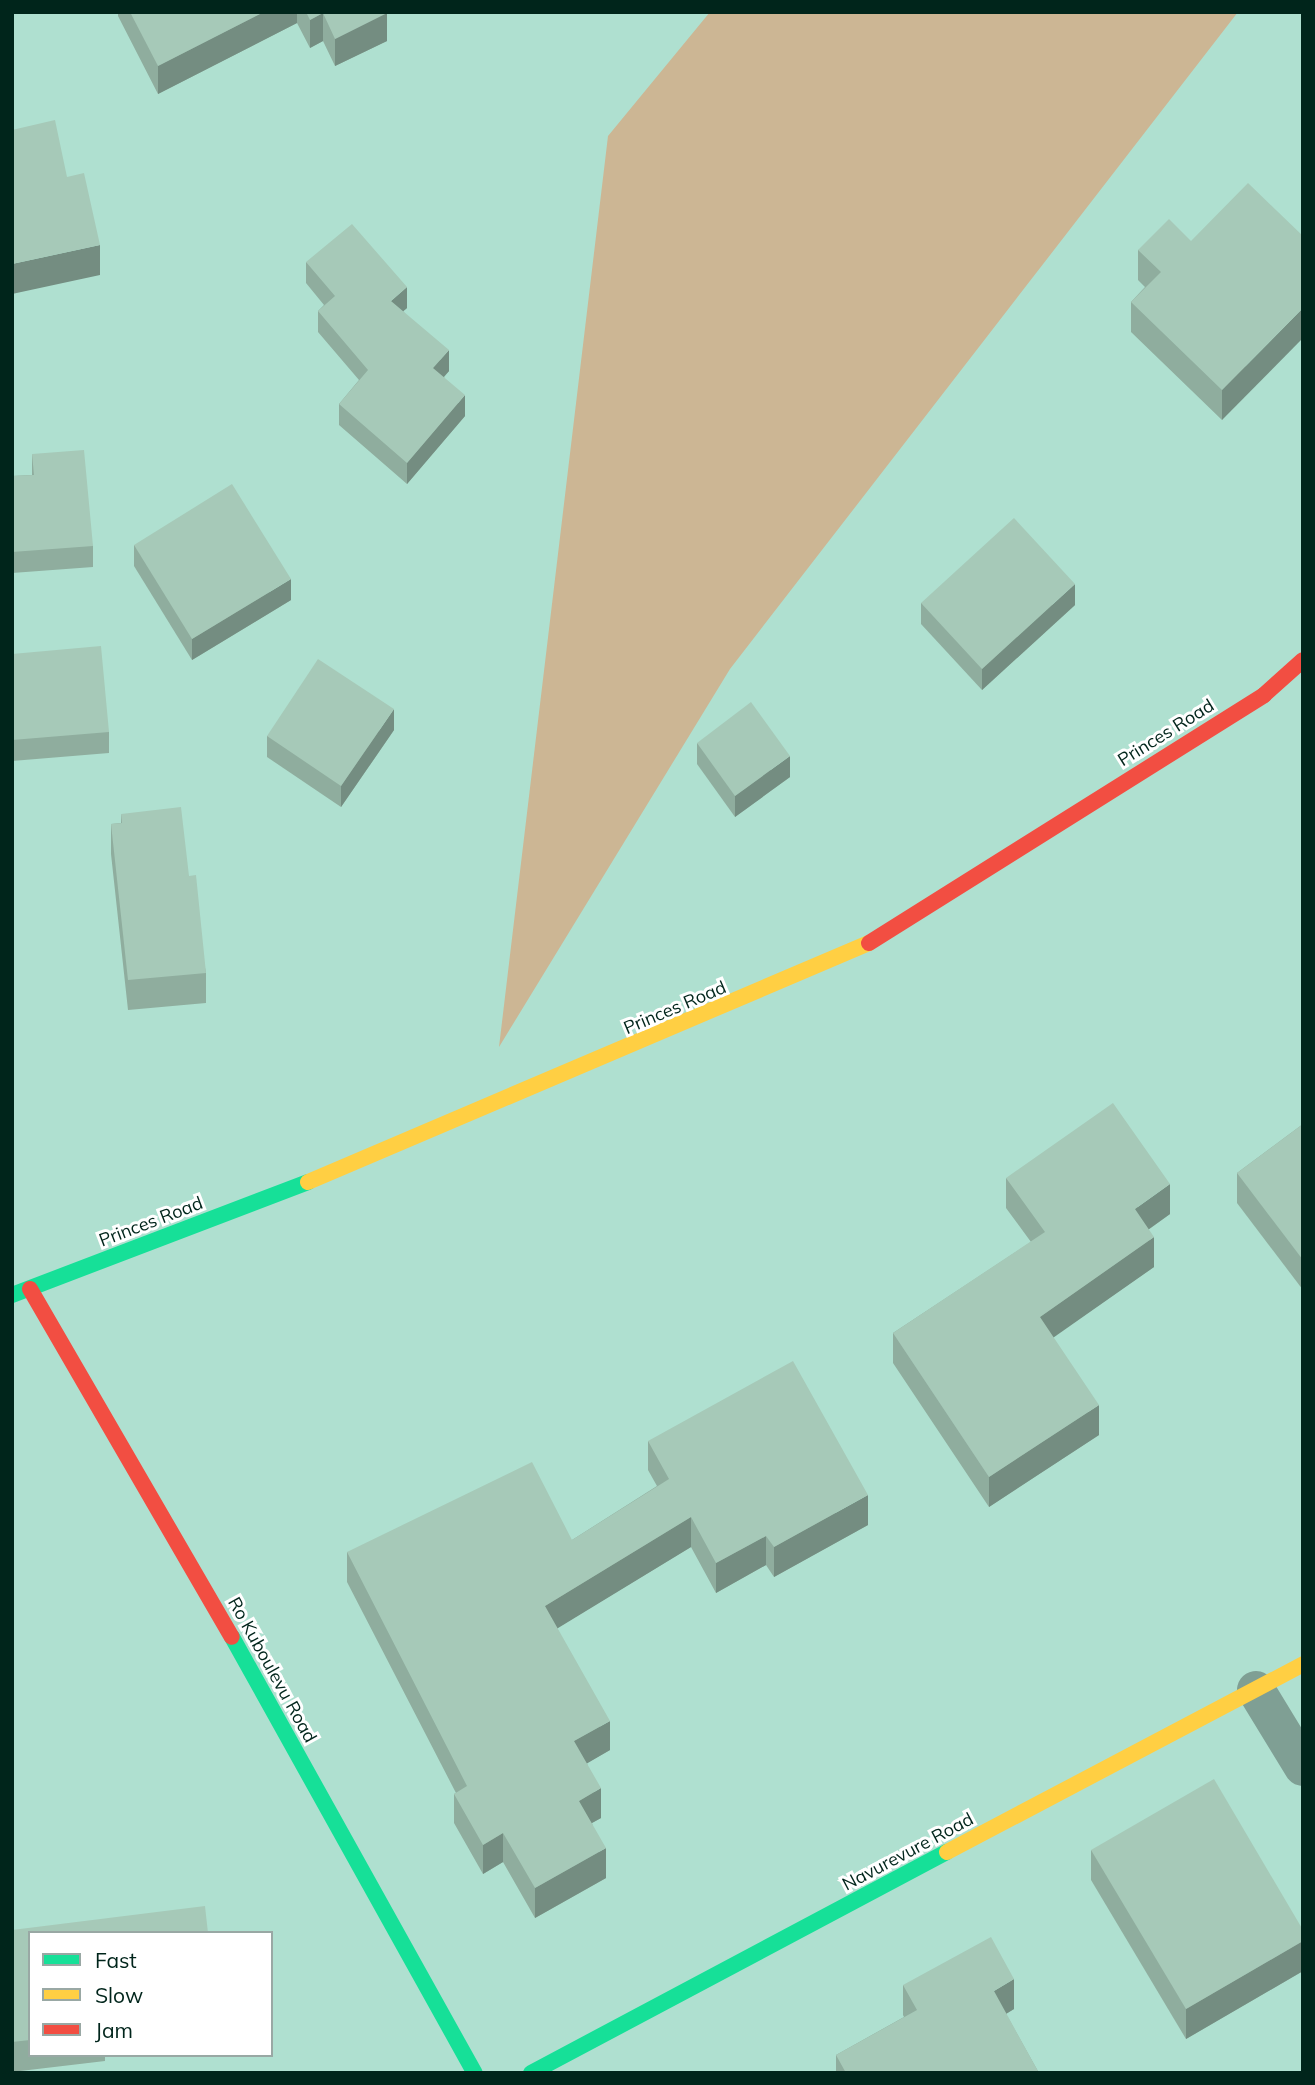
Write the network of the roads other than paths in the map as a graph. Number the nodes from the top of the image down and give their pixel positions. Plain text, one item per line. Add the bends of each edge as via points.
1 (1303, 660) edge
2 (30, 1289) junction
3 (12, 1295) edge
4 (1303, 1664) edge
5 (1256, 1690) junction
6 (1303, 1767) edge
7 (475, 2073) edge
8 (531, 2073) edge

1 - 2 street, Princes Road via 1264,695 858,950 424,1137
2 - 3 street, Princes Road
2 - 7 street, Ro Kuboulevu Road via 134,1460
4 - 5 street, Navurevure Road
5 - 6 street
5 - 8 street, Navurevure Road

